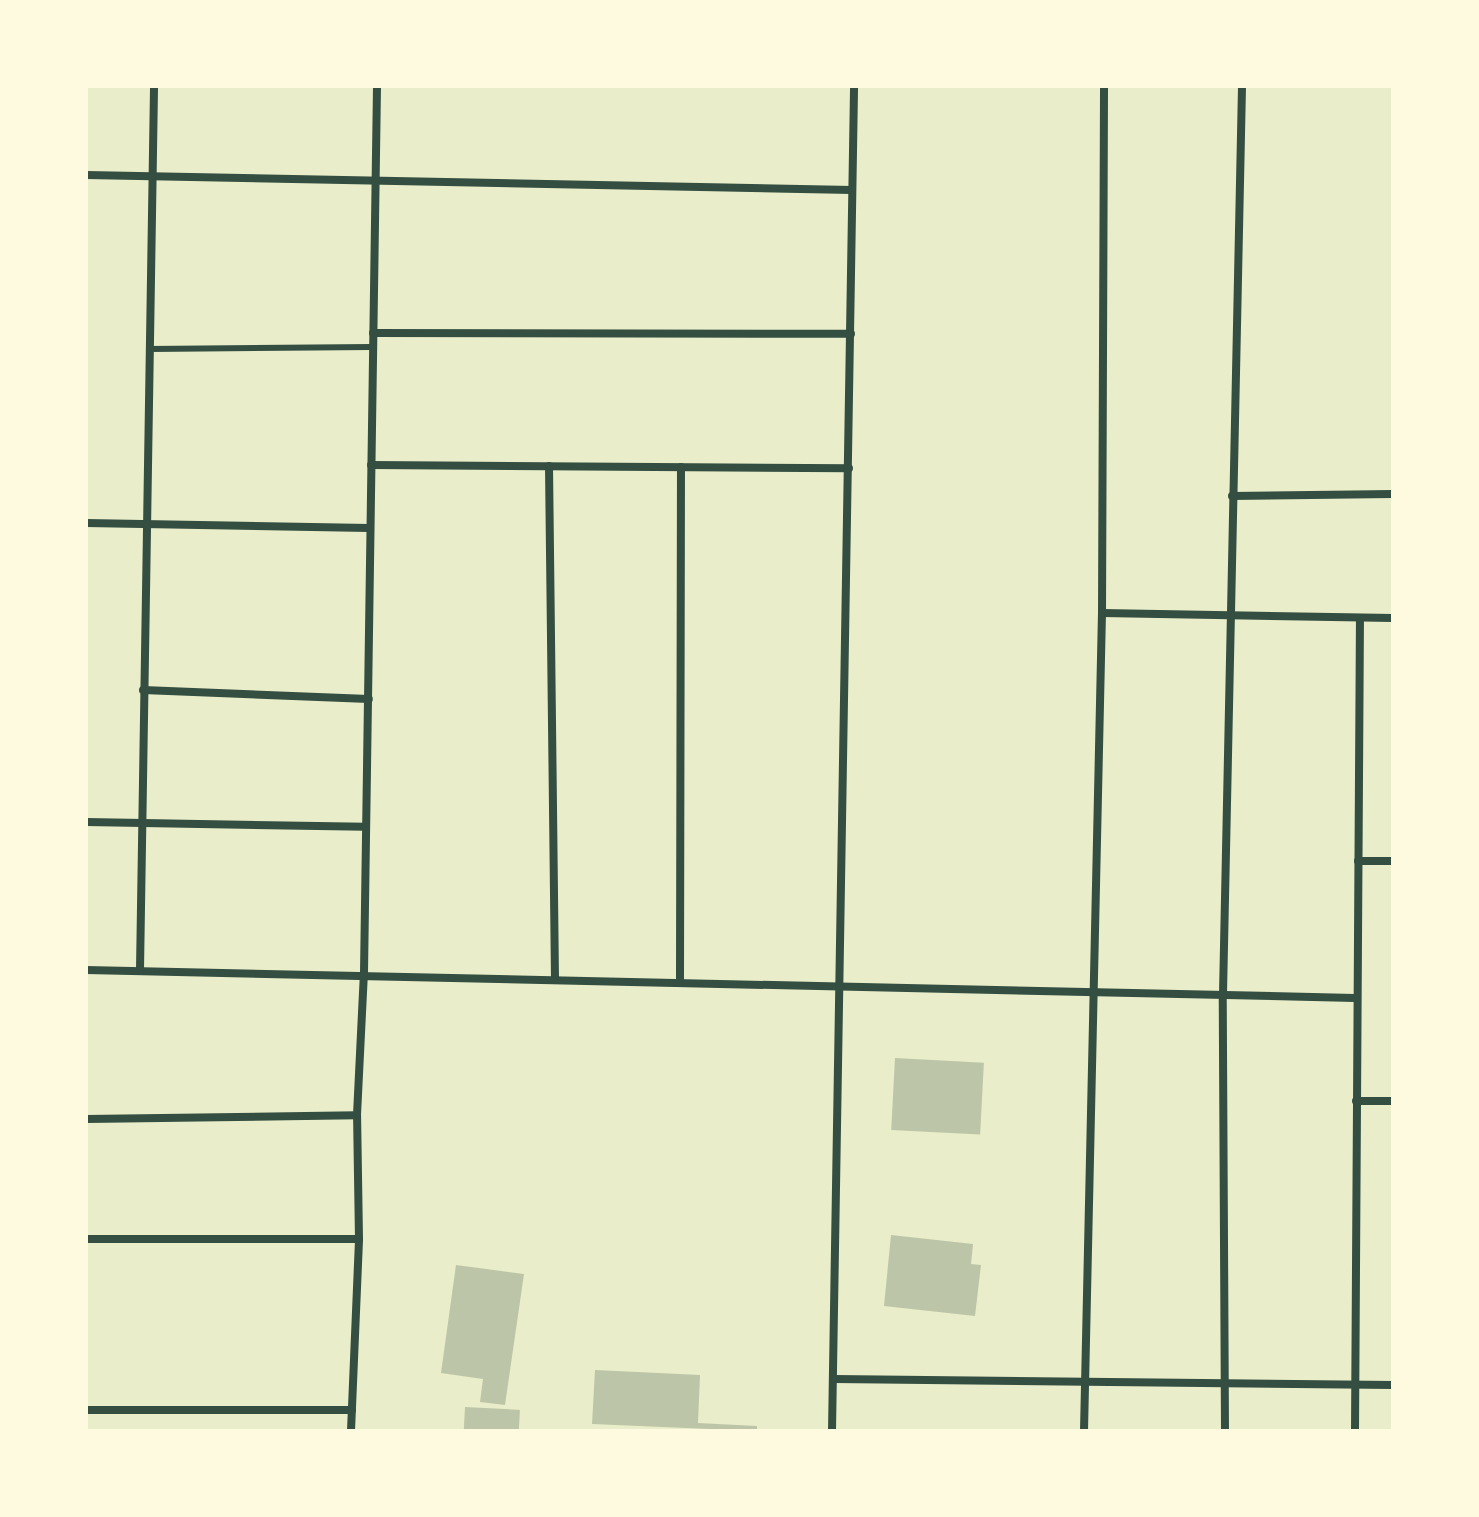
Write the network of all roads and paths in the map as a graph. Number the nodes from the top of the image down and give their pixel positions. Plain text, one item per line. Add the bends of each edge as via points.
1 (154, 86) edge
2 (377, 86) edge
3 (854, 86) edge
4 (1104, 86) edge
5 (1242, 86) edge
6 (86, 175) edge
7 (152, 176) junction
8 (377, 180) junction
9 (852, 190) junction
10 (373, 333) junction
11 (851, 334) junction
12 (372, 347) junction
13 (149, 349) junction
14 (371, 465) junction
15 (549, 466) junction
16 (681, 467) junction
17 (849, 468) junction
18 (1393, 494) edge
19 (1232, 496) junction
20 (86, 523) edge
21 (146, 524) junction
22 (369, 528) junction
23 (1102, 613) junction
24 (1228, 613) junction
25 (1360, 618) junction
26 (1393, 618) edge
27 (143, 690) junction
28 (369, 699) junction
29 (86, 822) edge
30 (141, 823) junction
31 (365, 827) junction
32 (1358, 861) junction
33 (1393, 861) edge
34 (86, 970) edge
35 (140, 970) junction
36 (364, 973) junction
37 (555, 978) junction
38 (680, 982) junction
39 (841, 986) junction
40 (1092, 990) junction
41 (1223, 994) junction
42 (1355, 998) junction
43 (1356, 1101) junction
44 (1393, 1101) edge
45 (357, 1115) junction
46 (86, 1119) edge
47 (86, 1239) edge
48 (359, 1239) junction
49 (834, 1379) junction
50 (1224, 1385) junction
51 (1355, 1385) junction
52 (1393, 1385) edge
53 (1085, 1386) junction
54 (86, 1410) edge
55 (352, 1410) junction
56 (351, 1431) edge
57 (832, 1431) edge
58 (1084, 1431) edge
59 (1225, 1431) edge
60 (1355, 1431) edge

1 - 7 street
2 - 8 street
3 - 9 street
4 - 23 street
5 - 19 street
6 - 7 street
7 - 8 street
7 - 13 street
8 - 9 street
8 - 10 street
9 - 11 street
10 - 11 street
10 - 12 street
11 - 17 street
12 - 13 lane
12 - 14 street
13 - 21 street
14 - 15 street
14 - 22 street
15 - 16 street
15 - 37 street
16 - 17 street
16 - 38 street
17 - 39 street
18 - 19 street
19 - 24 street
20 - 21 street
21 - 22 street
21 - 27 street
22 - 28 street
23 - 24 street
23 - 40 street
24 - 25 street
24 - 41 street
25 - 26 street
25 - 32 street
27 - 28 street
27 - 30 street
28 - 31 street
29 - 30 street
30 - 31 street
30 - 35 street
31 - 36 street
32 - 33 street
32 - 42 street
34 - 35 street
35 - 36 street
36 - 37 street
36 - 45 street
37 - 38 street
38 - 39 street
39 - 40 street
39 - 49 street
40 - 41 street
40 - 53 street
41 - 42 street
41 - 50 street
42 - 43 street
43 - 44 street
43 - 51 street
45 - 46 street
45 - 48 street
47 - 48 street
48 - 55 street
49 - 53 street
49 - 57 street
50 - 51 street
50 - 53 street
50 - 59 street
51 - 52 street
51 - 60 street
53 - 58 street
54 - 55 street
55 - 56 street

